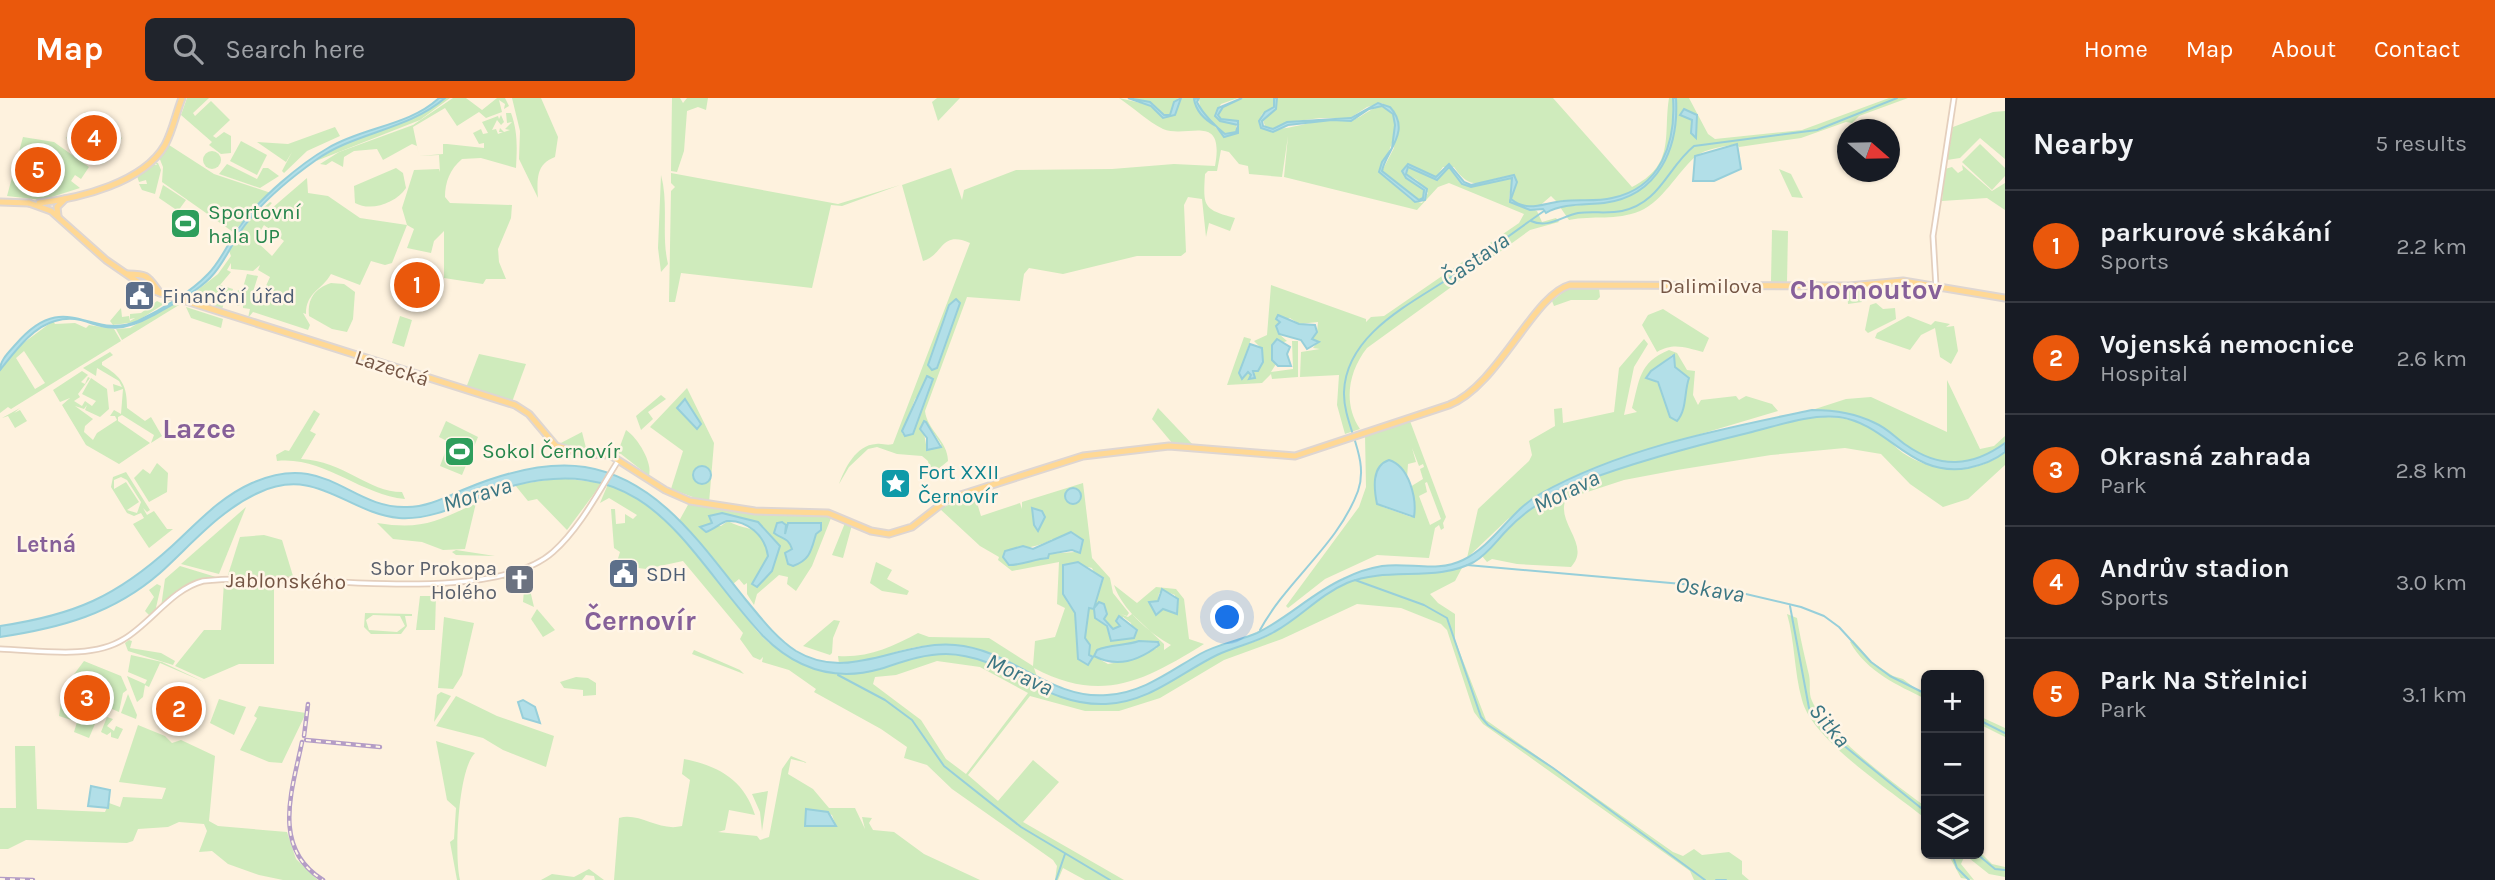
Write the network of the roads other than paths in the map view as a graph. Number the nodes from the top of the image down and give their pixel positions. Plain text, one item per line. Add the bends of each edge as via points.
1 (182, 98) edge
2 (1954, 98) edge
3 (68, 198) junction
4 (52, 201) junction
5 (0, 202) edge
6 (29, 203) junction
7 (51, 211) junction
8 (60, 218) junction
9 (134, 277) junction
10 (1936, 287) junction
11 (154, 288) junction
12 (2005, 298) edge
13 (619, 460) junction
14 (0, 649) edge

1 - 3 main road via 161,151 136,173
2 - 10 street via 1933,239
3 - 4 main road
3 - 8 main road via 57,207
4 - 6 main road
4 - 7 main road
4 - 8 main road
5 - 6 main road
6 - 7 main road
7 - 8 main road
8 - 9 main road
9 - 11 main road
9 - 11 main road via 141,273 155,282
10 - 12 main road, Dalimilova
10 - 13 main road, Dalimilova via 1906,281 1849,286 1570,285 1550,296 1495,366 1455,402 1295,456 1169,446 1083,456 948,499 912,527 889,534 824,512 696,503
11 - 13 main road, Lazecká via 172,298 514,405 532,417 556,446
13 - 14 street, Jablonského via 554,550 502,576 446,583 203,581 186,589 126,638 106,647

